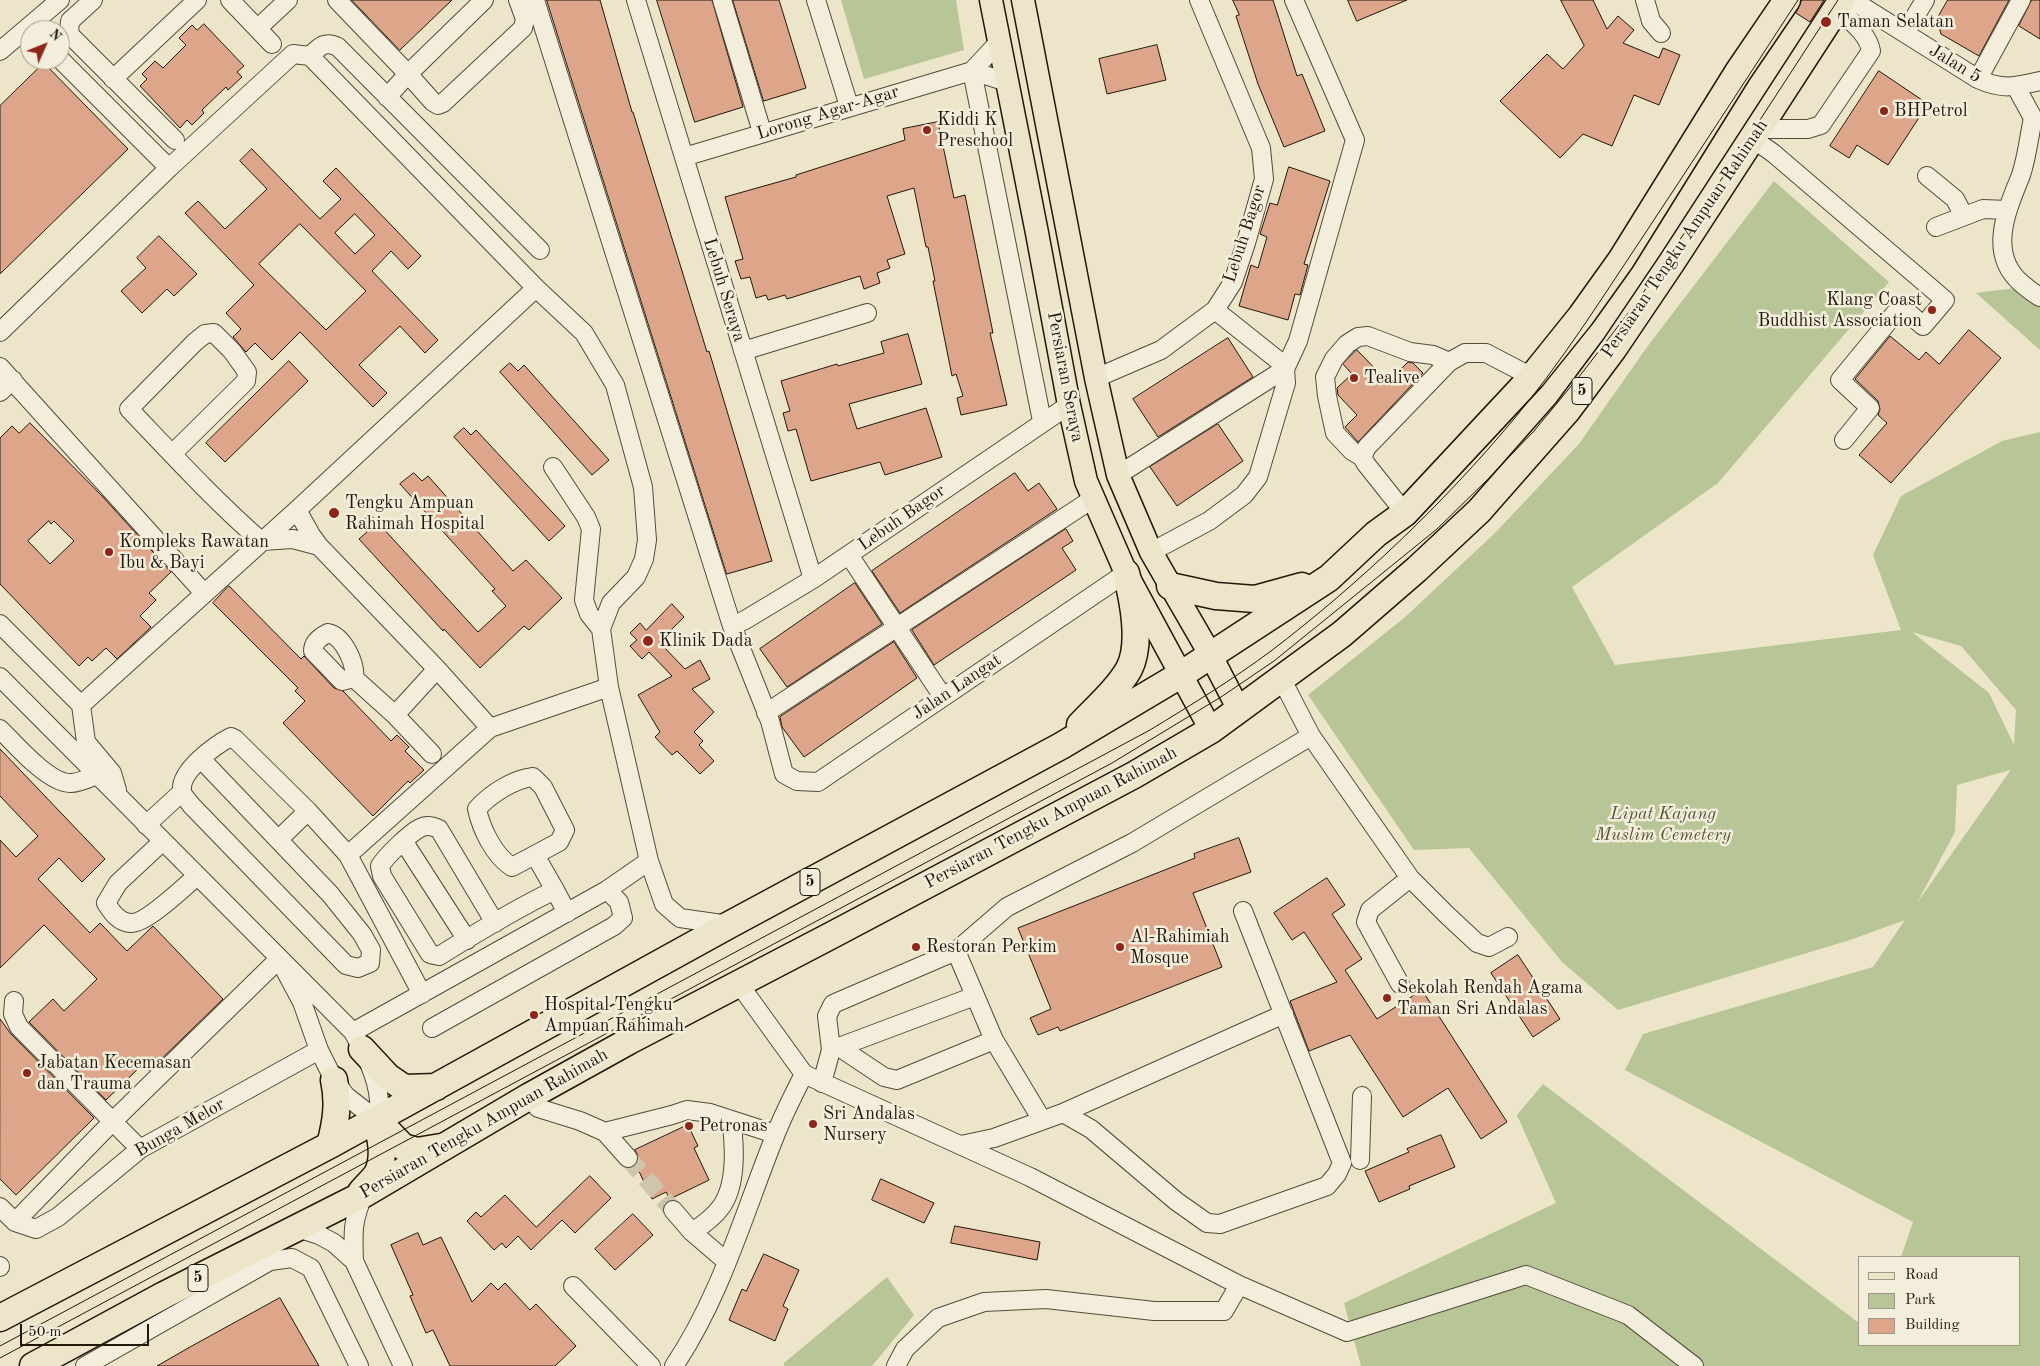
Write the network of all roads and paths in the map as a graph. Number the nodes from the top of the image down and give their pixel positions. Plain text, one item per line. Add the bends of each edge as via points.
1 (60, 0) edge
2 (93, 0) edge
3 (197, 0) edge
4 (230, 0) edge
5 (337, 0) edge
6 (484, 0) edge
7 (518, 0) edge
8 (536, 0) edge
9 (636, 0) edge
10 (722, 0) edge
11 (816, 0) edge
12 (991, 0) edge
13 (1023, 0) edge
14 (1199, 0) edge
15 (1294, 0) edge
16 (1645, 0) edge
17 (1787, 0) edge
18 (1925, 0) edge
19 (2021, 0) edge
20 (285, 1) edge
21 (1844, 3) edge
22 (38, 20) edge
23 (1888, 23) junction
24 (258, 28) junction
25 (1661, 33) dead end
26 (1905, 33) junction
27 (20, 35) edge
28 (999, 42) junction
29 (272, 44) dead end
30 (0, 51) edge
31 (1871, 51) junction
32 (310, 56) junction
33 (70, 69) edge
34 (972, 70) junction
35 (408, 74) junction
36 (113, 79) junction
37 (1978, 79) junction
38 (2040, 81) edge
39 (1007, 82) junction
40 (2016, 87) junction
41 (386, 96) junction
42 (849, 106) junction
43 (762, 132) junction
44 (1756, 134) junction
45 (174, 140) dead end
46 (684, 156) junction
47 (169, 168) junction
48 (1927, 176) dead end
49 (2007, 210) junction
50 (1964, 216) junction
51 (514, 224) junction
52 (1936, 227) dead end
53 (1067, 228) junction
54 (1037, 233) junction
55 (493, 243) junction
56 (540, 250) dead end
57 (536, 288) junction
58 (2040, 297) edge
59 (1216, 310) junction
60 (867, 312) dead end
61 (0, 332) edge
62 (743, 351) junction
63 (1449, 362) junction
64 (0, 367) edge
65 (1285, 369) junction
66 (1532, 377) junction
67 (1096, 378) junction
68 (6, 386) edge
69 (1069, 405) junction
70 (1042, 421) junction
71 (1844, 440) dead end
72 (172, 454) junction
73 (1362, 457) junction
74 (553, 467) dead end
75 (1118, 474) junction
76 (1094, 498) junction
77 (298, 510) junction
78 (1405, 513) junction
79 (261, 541) junction
80 (319, 546) junction
81 (1151, 552) junction
82 (848, 554) junction
83 (1126, 573) junction
84 (1329, 578) junction
85 (813, 579) junction
86 (1170, 586) junction
87 (204, 593) junction
88 (0, 624) edge
89 (732, 626) junction
90 (897, 628) junction
91 (601, 629) junction
92 (1210, 654) junction
93 (436, 669) junction
94 (1182, 674) junction
95 (0, 677) edge
96 (354, 678) dead end
97 (1281, 678) junction
98 (610, 687) junction
99 (943, 697) junction
100 (81, 705) junction
101 (1239, 710) junction
102 (766, 713) junction
103 (395, 715) junction
104 (490, 728) junction
105 (0, 729) edge
106 (1211, 730) junction
107 (1311, 736) junction
108 (1061, 746) junction
109 (432, 754) dead end
110 (201, 759) junction
111 (97, 775) junction
112 (182, 792) junction
113 (119, 798) junction
114 (308, 811) junction
115 (146, 825) junction
116 (279, 839) junction
117 (163, 841) junction
118 (404, 842) junction
119 (348, 855) junction
120 (535, 855) junction
121 (649, 861) junction
122 (197, 876) junction
123 (1410, 878) junction
124 (555, 890) junction
125 (607, 890) junction
126 (1243, 911) dead end
127 (567, 913) junction
128 (495, 923) junction
129 (728, 925) junction
130 (1508, 937) dead end
131 (467, 940) junction
132 (956, 951) junction
133 (279, 959) junction
134 (738, 984) junction
135 (1400, 984) dead end
136 (422, 994) junction
137 (976, 996) junction
138 (14, 1001) dead end
139 (1284, 1014) junction
140 (432, 1028) dead end
141 (358, 1040) junction
142 (994, 1040) junction
143 (835, 1048) junction
144 (319, 1050) junction
145 (804, 1074) junction
146 (334, 1080) junction
147 (822, 1082) junction
148 (436, 1087) junction
149 (530, 1096) junction
150 (1362, 1096) dead end
151 (1063, 1113) junction
152 (113, 1120) junction
153 (377, 1120) junction
154 (731, 1120) junction
155 (1042, 1120) junction
156 (605, 1132) junction
157 (775, 1134) junction
158 (330, 1145) junction
159 (961, 1145) junction
160 (444, 1146) junction
161 (140, 1149) junction
162 (628, 1158) tunnel mouth
163 (1360, 1160) dead end
164 (360, 1196) junction
165 (674, 1210) tunnel mouth
166 (5, 1215) edge
167 (297, 1228) junction
168 (692, 1232) junction
169 (354, 1261) junction
170 (727, 1262) junction
171 (1239, 1285) junction
172 (573, 1286) dead end
173 (0, 1318) edge
174 (33, 1366) edge
175 (86, 1366) edge
176 (359, 1366) edge
177 (403, 1366) edge
178 (651, 1366) edge
179 (674, 1366) edge
180 (896, 1366) edge
181 (1694, 1366) edge

1 - 22 street
2 - 36 street via 70,21 69,34
3 - 36 street
4 - 24 street
5 - 35 street
6 - 35 street
7 - 35 street via 525,19 523,28 443,103 433,102
8 - 89 street
9 - 46 street, Lebuh Seraya
10 - 43 street
11 - 42 street
12 - 28 main road, Persiaran Seraya
13 - 53 main road, Persiaran Seraya
14 - 59 street, Lebuh Bagor via 1261,148 1264,179 1233,282
15 - 65 street via 1355,140 1298,341
16 - 25 street via 1651,21
17 - 66 highway, 5 via 1738,72 1621,260
18 - 26 street
19 - 37 street
20 - 24 street
21 - 23 street, Jalan 5
21 - 31 street via 1870,43
21 - 44 highway, Persiaran Tengku Ampuan Rahimah / 5
23 - 26 street, Jalan 5
23 - 31 street
24 - 29 street
26 - 37 street, Jalan 5
27 - 30 street
28 - 34 street
28 - 39 main road, Persiaran Seraya
31 - 44 street via 1821,125
32 - 41 street via 323,44 332,43
32 - 47 street via 293,54
32 - 55 street
33 - 47 street
34 - 39 street
34 - 42 street, Lorong Agar-Agar
34 - 70 street, Persiaran Seraya
35 - 41 street
36 - 45 street
37 - 40 street, Jalan 5 via 2002,87
38 - 40 street, Jalan 5
39 - 54 main road, Persiaran Seraya
40 - 49 street via 2033,118 2023,167
41 - 51 street
42 - 43 street, Lorong Agar-Agar
43 - 46 street, Lorong Agar-Agar
44 - 71 street via 1773,153 1945,300 1923,326 1901,306 1840,380 1870,408
44 - 97 highway, Persiaran Tengku Ampuan Rahimah / 5 via 1614,348 1561,418 1479,511 1342,634
46 - 62 street, Lebuh Seraya
47 - 61 street
48 - 50 street via 1955,199
49 - 50 street via 1982,209
49 - 58 street via 2002,246 2006,261 2012,274
50 - 52 street
51 - 55 street
51 - 56 street
53 - 54 main road
53 - 67 main road, Persiaran Seraya
54 - 69 main road, Persiaran Seraya
55 - 57 street
57 - 77 street
57 - 91 street via 584,333 615,385 643,487 647,540 644,559 636,577 611,603
59 - 65 street
59 - 67 street, Lebuh Bagor via 1161,350
60 - 62 street
62 - 85 street, Lebuh Seraya
63 - 66 street via 1465,353 1486,353
63 - 73 street via 1367,447
63 - 73 street via 1368,336 1358,337 1347,344 1334,358 1325,377 1335,433
64 - 68 street
65 - 75 street
65 - 81 street via 1286,383 1258,477 1244,495 1209,521
66 - 78 highway, 5
67 - 75 main road, Persiaran Seraya
68 - 87 street
69 - 70 street, Lebuh Bagor
69 - 76 main road, Persiaran Seraya via 1086,481
70 - 82 street, Lebuh Bagor
72 - 72 street via 246,381 247,372 214,333 200,338 129,409
72 - 79 street
73 - 78 street
74 - 91 street via 591,529 584,600 589,614
75 - 81 main road, Persiaran Seraya
76 - 83 main road, Persiaran Seraya
76 - 90 street
77 - 79 street
77 - 80 street
78 - 84 highway, 5 via 1376,534
79 - 80 street via 293,539
79 - 87 street
80 - 93 street
81 - 86 main road, Persiaran Seraya
82 - 85 street, Lebuh Bagor
82 - 90 street
83 - 94 main road, Persiaran Seraya
83 - 99 street, Jalan Langat
83 - 108 highway via 1134,605 1134,646 1129,668
84 - 86 highway via 1255,599 1216,596
84 - 92 highway, 5
85 - 89 street, Lebuh Bagor
86 - 92 main road, Persiaran Seraya
87 - 100 street
88 - 100 street
89 - 102 street
90 - 99 street
90 - 102 street
91 - 98 street
92 - 94 highway, 5
92 - 101 main road, Persiaran Seraya
93 - 103 street
93 - 104 street
94 - 106 main road, Persiaran Seraya
94 - 108 highway, 5
95 - 111 street
96 - 103 street
97 - 101 highway, Persiaran Tengku Ampuan Rahimah / 5
97 - 107 street
98 - 104 street
98 - 121 street
99 - 102 street, Jalan Langat via 818,782 797,781 784,774
100 - 113 street via 86,742 112,774
101 - 106 highway, Persiaran Tengku Ampuan Rahimah / 5
103 - 109 street
104 - 119 street
105 - 111 street via 58,781 72,783
106 - 134 highway, Persiaran Tengku Ampuan Rahimah / 5 via 1134,775
107 - 123 street
107 - 132 street via 1132,843 1007,907
108 - 129 highway, 5
110 - 112 street via 183,780
110 - 114 street via 218,744 235,739
110 - 116 street
111 - 113 street
112 - 115 street
112 - 116 street via 346,965 358,968 370,962 371,950 362,934
113 - 115 street
114 - 116 street
114 - 119 street
115 - 117 street
117 - 122 street
117 - 122 street via 118,883 106,903 116,918 130,923 145,920
118 - 128 street via 420,828 431,825 439,829
118 - 131 street
118 - 131 street via 385,858 380,866 382,876 430,954 439,956
119 - 136 street
120 - 120 street via 559,842 565,830 543,787 533,777 524,778 485,799 477,809 502,861 512,867
120 - 124 street
121 - 125 street
121 - 129 street via 664,904 680,918
122 - 133 street
123 - 130 street via 1477,943 1489,947
123 - 135 street via 1370,910 1366,922
124 - 127 street
124 - 128 street
125 - 127 street
125 - 140 street via 618,902 623,918 614,926
126 - 139 street
127 - 136 street
128 - 131 street
129 - 148 highway, 5
132 - 137 street
132 - 143 street via 833,1004 827,1016
133 - 141 street
133 - 144 street via 302,1002
133 - 152 street
134 - 145 street
134 - 149 highway, Persiaran Tengku Ampuan Rahimah / 5
136 - 141 street
137 - 142 street
137 - 143 street
138 - 152 street via 13,1014 19,1027
139 - 151 street
139 - 151 street via 1342,1163 1328,1186 1220,1224 1207,1223 1091,1129
141 - 148 highway via 388,1077 404,1088
141 - 153 street via 380,1101
142 - 143 street via 897,1080 884,1077
142 - 155 street
143 - 147 street
144 - 146 street
144 - 161 street, Bunga Melor
145 - 147 street
145 - 157 street
146 - 153 street via 346,1096
146 - 158 highway via 337,1119
147 - 159 street
148 - 153 highway, 5
149 - 156 street via 538,1108
149 - 160 highway, Persiaran Tengku Ampuan Rahimah / 5
150 - 163 street
151 - 155 street
152 - 161 street
152 - 166 street
153 - 158 highway, 5
153 - 160 highway via 403,1147 417,1151
153 - 164 highway via 382,1151 380,1164
154 - 156 street via 687,1110
154 - 157 street
154 - 168 street via 734,1140 732,1185 722,1206
155 - 159 street via 994,1138
156 - 162 street
157 - 170 street
158 - 173 highway, 5
159 - 171 street via 1030,1176
160 - 164 highway, Persiaran Tengku Ampuan Rahimah / 5
161 - 166 street, Bunga Melor via 58,1217 36,1229
164 - 167 highway, Persiaran Tengku Ampuan Rahimah / 5
164 - 169 street via 352,1231
165 - 168 street
167 - 169 street via 334,1243
167 - 174 highway, Persiaran Tengku Ampuan Rahimah / 5
168 - 170 street
169 - 177 street
170 - 179 street via 692,1339
171 - 180 street via 1224,1311 1154,1312 1046,1300 984,1302 938,1318 904,1349
171 - 181 street via 1347,1332 1526,1275 1628,1314
172 - 178 street
175 - 176 street via 270,1261 292,1258 311,1268

